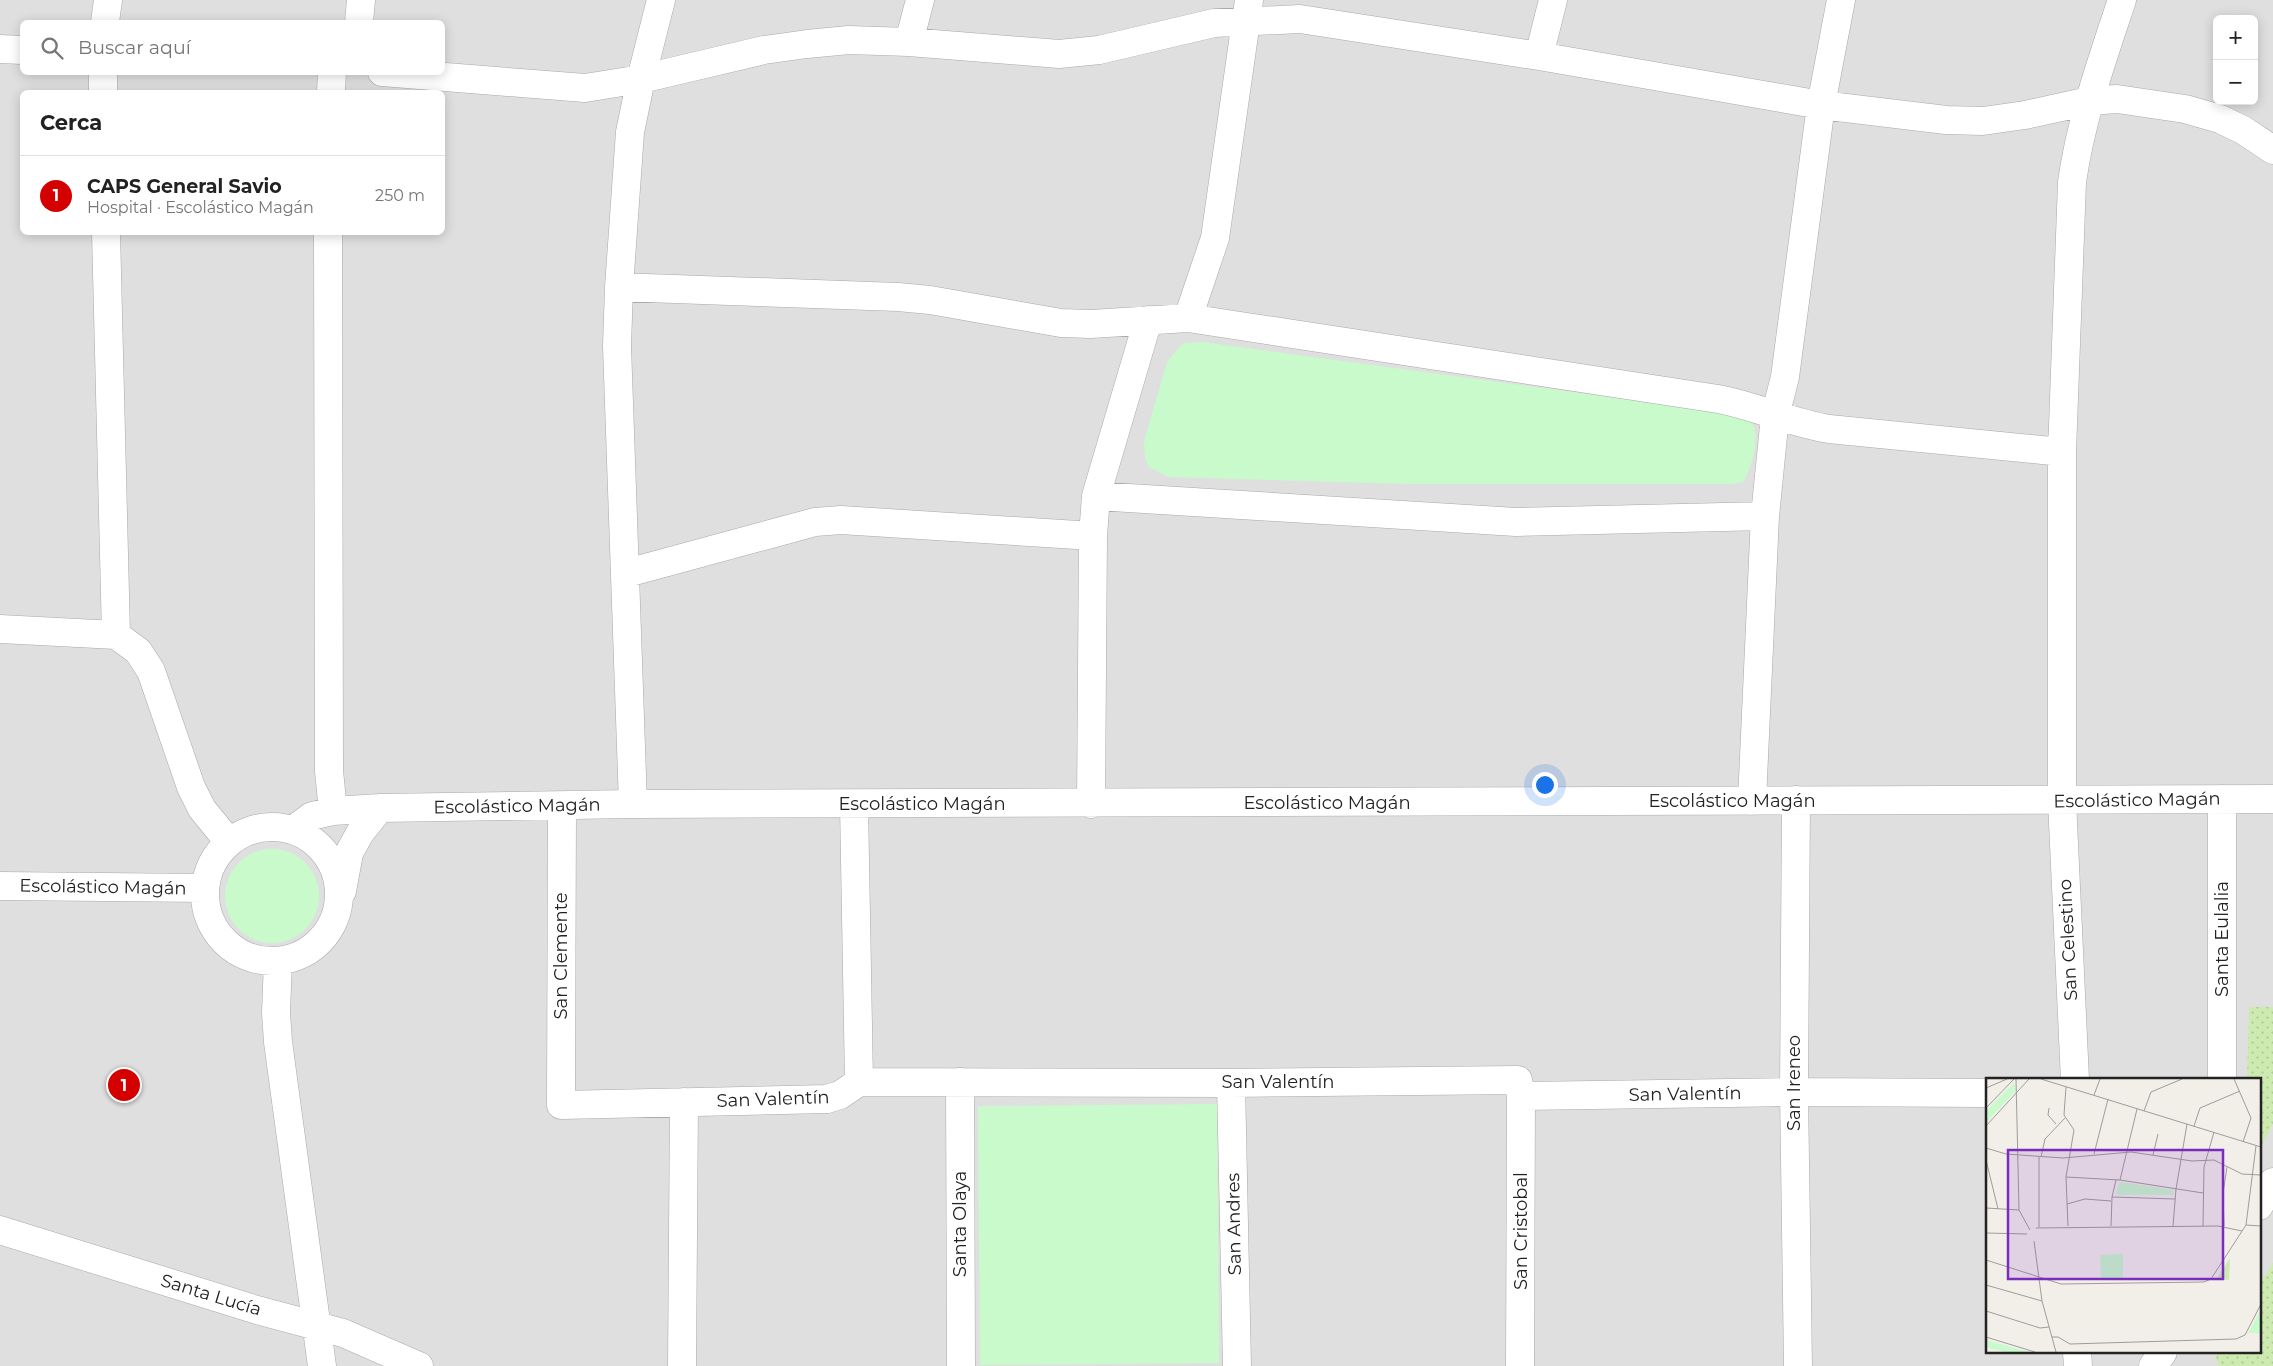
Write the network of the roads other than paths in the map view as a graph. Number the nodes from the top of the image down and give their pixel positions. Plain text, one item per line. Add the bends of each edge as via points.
1 (108, 0) edge
2 (361, 0) edge
3 (661, 0) edge
4 (920, 0) edge
5 (1553, 0) edge
6 (1842, 0) edge
7 (2122, 0) edge
8 (1247, 10) edge
9 (105, 20) edge
10 (359, 20) edge
11 (909, 42) junction
12 (0, 49) edge
13 (20, 50) edge
14 (1540, 56) junction
15 (103, 75) edge
16 (332, 75) edge
17 (420, 75) edge
18 (640, 80) junction
19 (103, 90) edge
20 (332, 90) edge
21 (2089, 101) junction
22 (1821, 105) junction
23 (2273, 150) edge
24 (106, 235) edge
25 (328, 235) edge
26 (619, 287) junction
27 (1188, 318) junction
28 (1148, 320) junction
29 (1775, 416) junction
30 (2062, 452) junction
31 (1096, 496) junction
32 (1765, 516) junction
33 (1093, 536) junction
34 (627, 573) junction
35 (0, 629) edge
36 (116, 635) junction
37 (2222, 798) junction
38 (2273, 799) edge
39 (1796, 800) junction
40 (1752, 801) junction
41 (2062, 801) junction
42 (633, 804) junction
43 (854, 804) junction
44 (1091, 804) junction
45 (562, 806) junction
46 (380, 808) junction
47 (333, 811) junction
48 (293, 830) junction
49 (229, 842) junction
50 (0, 886) edge
51 (205, 888) junction
52 (340, 897) junction
53 (278, 961) junction
54 (2075, 1078) edge
55 (2222, 1078) edge
56 (859, 1082) junction
57 (960, 1082) junction
58 (1231, 1083) junction
59 (1794, 1092) junction
60 (1986, 1093) edge
61 (1521, 1096) junction
62 (684, 1102) junction
63 (561, 1105) joint
64 (2273, 1182) edge
65 (2260, 1204) edge
66 (0, 1230) edge
67 (316, 1326) junction
68 (2162, 1354) edge
69 (322, 1366) edge
70 (419, 1366) edge
71 (682, 1366) edge
72 (961, 1366) edge
73 (1237, 1366) edge
74 (1520, 1366) edge
75 (1798, 1366) edge
76 (2153, 1366) edge

1 - 9 street
2 - 10 street
3 - 18 street
4 - 11 street
5 - 14 street
6 - 22 street
7 - 21 street, San Celestino
8 - 11 street via 1214,23 1099,50 1059,54
8 - 14 street
8 - 27 street via 1215,238
11 - 18 street via 849,40 764,50
12 - 13 street
14 - 22 street
15 - 19 street
16 - 20 street
17 - 18 street via 585,88
18 - 26 street via 630,132
21 - 22 street via 1983,121 1946,120
21 - 23 street via 2117,99 2185,109 2243,130
21 - 30 street, San Celestino via 2077,144 2072,182
22 - 29 street via 1785,377
24 - 36 street
25 - 47 street via 329,772
26 - 28 street via 898,297 1061,323
26 - 34 street via 617,346
27 - 28 street
27 - 29 street via 1718,399
28 - 31 street
29 - 30 street via 1829,429
29 - 32 street
30 - 41 street, San Celestino
31 - 32 street via 1516,522
31 - 33 street
32 - 40 street
33 - 34 street via 841,520 815,522
33 - 44 street
34 - 42 street
35 - 36 street
36 - 49 street via 138,651 152,671 191,787 202,809
37 - 38 street, Escolástico Magán
37 - 41 street, Escolástico Magán
37 - 55 street, Santa Eulalia
39 - 40 street, Escolástico Magán
39 - 41 street, Escolástico Magán
39 - 59 street, San Ireneo
40 - 44 street, Escolástico Magán
41 - 54 street, San Celestino
42 - 43 street, Escolástico Magán
42 - 45 street, Escolástico Magán
43 - 44 street, Escolástico Magán
43 - 56 street
45 - 46 street, Escolástico Magán
45 - 63 street, San Clemente
46 - 47 street, Escolástico Magán
46 - 52 street, Escolástico Magán via 349,853
47 - 48 street, Escolástico Magán via 312,816
48 - 49 street, Escolástico Magán via 272,827 249,831
48 - 52 street, Escolástico Magán via 313,840 328,855 338,875
49 - 51 street, Escolástico Magán via 214,859
50 - 51 street, Escolástico Magán
51 - 53 street, Escolástico Magán via 205,904 212,926 226,944 245,956 267,962
52 - 53 street, Escolástico Magán via 336,918 325,937 309,951
53 - 67 street via 278,1042
56 - 57 street, San Valentín
56 - 62 street, San Valentín via 840,1096 827,1099
57 - 58 street, San Valentín
57 - 72 street, Santa Olaya
58 - 61 street, San Valentín via 1518,1080
58 - 73 street, San Andres
59 - 60 street, San Valentín
59 - 61 street, San Valentín
59 - 75 street, San Ireneo
61 - 74 street, San Cristobal
62 - 63 street, San Valentín
62 - 71 street
64 - 65 street
66 - 67 street, Santa Lucía
67 - 69 street
67 - 70 street, Santa Lucía via 362,1340
68 - 76 street

